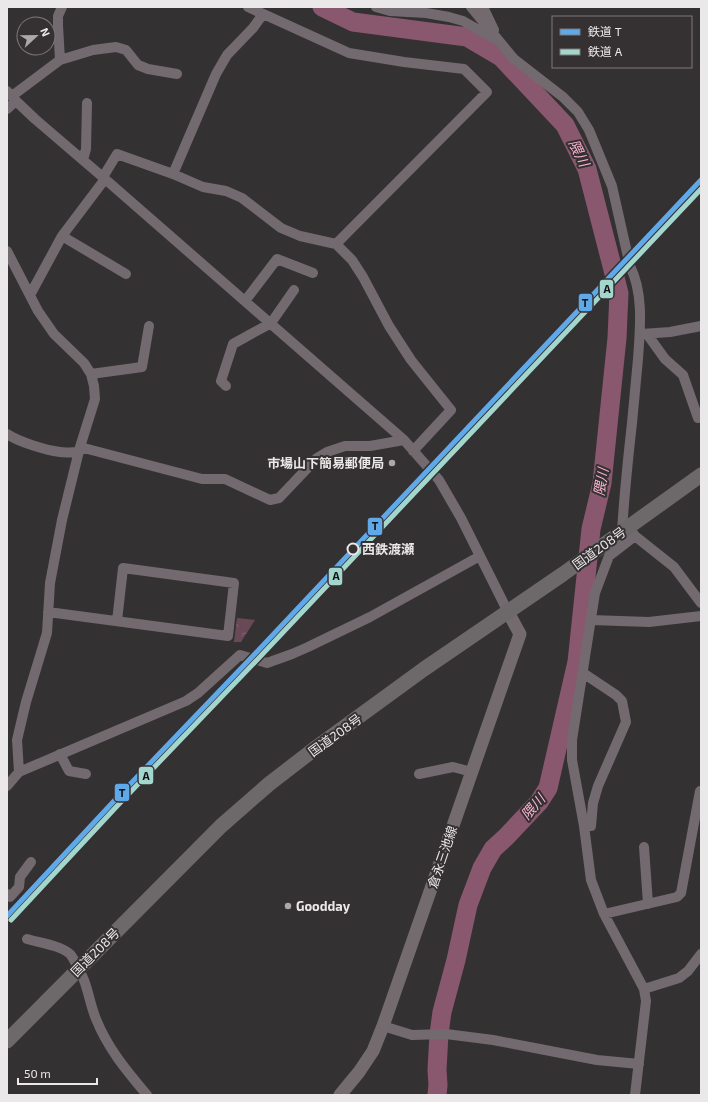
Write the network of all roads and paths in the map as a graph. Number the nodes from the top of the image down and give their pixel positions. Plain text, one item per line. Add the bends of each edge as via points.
1 (62, 7) edge
2 (248, 7) edge
3 (376, 7) edge
4 (470, 7) edge
5 (483, 7) edge
6 (263, 14) junction
7 (500, 42) junction
8 (60, 60) junction
9 (177, 74) dead end
10 (11, 96) edge
11 (87, 103) dead end
12 (7, 109) edge
13 (83, 160) junction
14 (173, 174) junction
15 (104, 178) junction
16 (62, 236) junction
17 (336, 244) junction
18 (7, 251) edge
19 (313, 273) dead end
20 (126, 274) dead end
21 (294, 290) dead end
22 (30, 295) junction
23 (245, 301) junction
24 (270, 323) junction
25 (149, 326) dead end
26 (701, 326) edge
27 (643, 334) junction
28 (91, 374) junction
29 (226, 386) dead end
30 (698, 418) dead end
31 (7, 434) edge
32 (404, 440) junction
33 (80, 449) junction
34 (413, 451) junction
35 (701, 475) edge
36 (626, 532) junction
37 (480, 556) junction
38 (701, 604) edge
39 (48, 612) junction
40 (508, 612) junction
41 (701, 616) edge
42 (591, 620) junction
43 (117, 621) junction
44 (583, 673) junction
45 (60, 754) junction
46 (20, 772) junction
47 (472, 772) junction
48 (86, 774) dead end
49 (419, 774) dead end
50 (7, 786) edge
51 (700, 791) dead end
52 (584, 826) junction
53 (644, 847) dead end
54 (31, 862) dead end
55 (7, 894) edge
56 (648, 904) junction
57 (604, 914) junction
58 (27, 939) dead end
59 (701, 954) edge
60 (79, 968) junction
61 (644, 989) junction
62 (383, 1026) junction
63 (7, 1041) edge
64 (639, 1064) junction
65 (147, 1095) edge
66 (340, 1095) edge
67 (635, 1095) edge

1 - 8 street via 58,16
2 - 6 street
3 - 7 street via 390,11 449,17 463,21
4 - 7 street
5 - 7 street
6 - 14 street via 227,55 216,74
6 - 17 street via 348,53 464,69 487,92
7 - 27 street via 514,59 563,97 578,112 589,130 612,186 630,266 636,279
8 - 9 street via 93,50 116,47 126,50 138,65
8 - 10 street
10 - 12 street
10 - 13 street
11 - 13 street via 86,148
13 - 15 street
14 - 15 street via 117,154
14 - 17 street via 203,187 226,191 242,198 282,228 300,236
15 - 16 street
15 - 23 street
16 - 20 street
16 - 22 street
17 - 34 street via 352,260 389,326 451,410
18 - 22 street
19 - 23 street via 277,259
21 - 24 street
22 - 28 street via 54,334 84,363
23 - 24 street
24 - 29 street via 233,344 221,381
24 - 32 street
25 - 28 street via 142,367
26 - 27 street
27 - 30 street via 683,375
27 - 36 street via 624,497
28 - 33 street via 95,399
31 - 33 street via 42,448 60,452
32 - 33 street via 370,446 345,446 327,452 317,458 279,498 270,500 225,479 202,479
32 - 34 street
33 - 39 street via 62,520 50,582
34 - 37 street via 439,480
35 - 36 highway, 国道208号
36 - 38 street via 674,567
36 - 40 highway, 国道208号
36 - 42 street via 609,556 595,592
37 - 40 street
37 - 45 street via 303,649 266,663 240,655 186,701
39 - 43 street
39 - 46 street via 47,633 17,740
40 - 47 main road, 倉永三池線 via 520,634
40 - 60 highway, 国道208号 via 424,669 269,784 221,826
41 - 42 street via 649,622
42 - 44 street
43 - 43 street via 228,636 234,583 123,568
44 - 52 street via 572,740 572,760
44 - 52 street via 622,701 626,722 598,786 590,826
45 - 46 street
45 - 48 street via 69,771
46 - 50 street
47 - 49 street via 453,767
47 - 62 main road, 倉永三池線
51 - 56 street via 681,892 677,897
52 - 57 street via 590,880
53 - 56 street
54 - 55 street via 20,877 19,887 10,897
56 - 57 street
57 - 61 street
58 - 60 street via 59,948 71,955
59 - 61 street via 679,978
60 - 63 highway, 国道208号
60 - 65 street via 106,1041 122,1066
61 - 64 street via 646,1001
62 - 64 street via 412,1034 446,1034 494,1040 597,1060
62 - 66 main road, 倉永三池線 via 359,1072
64 - 67 street

